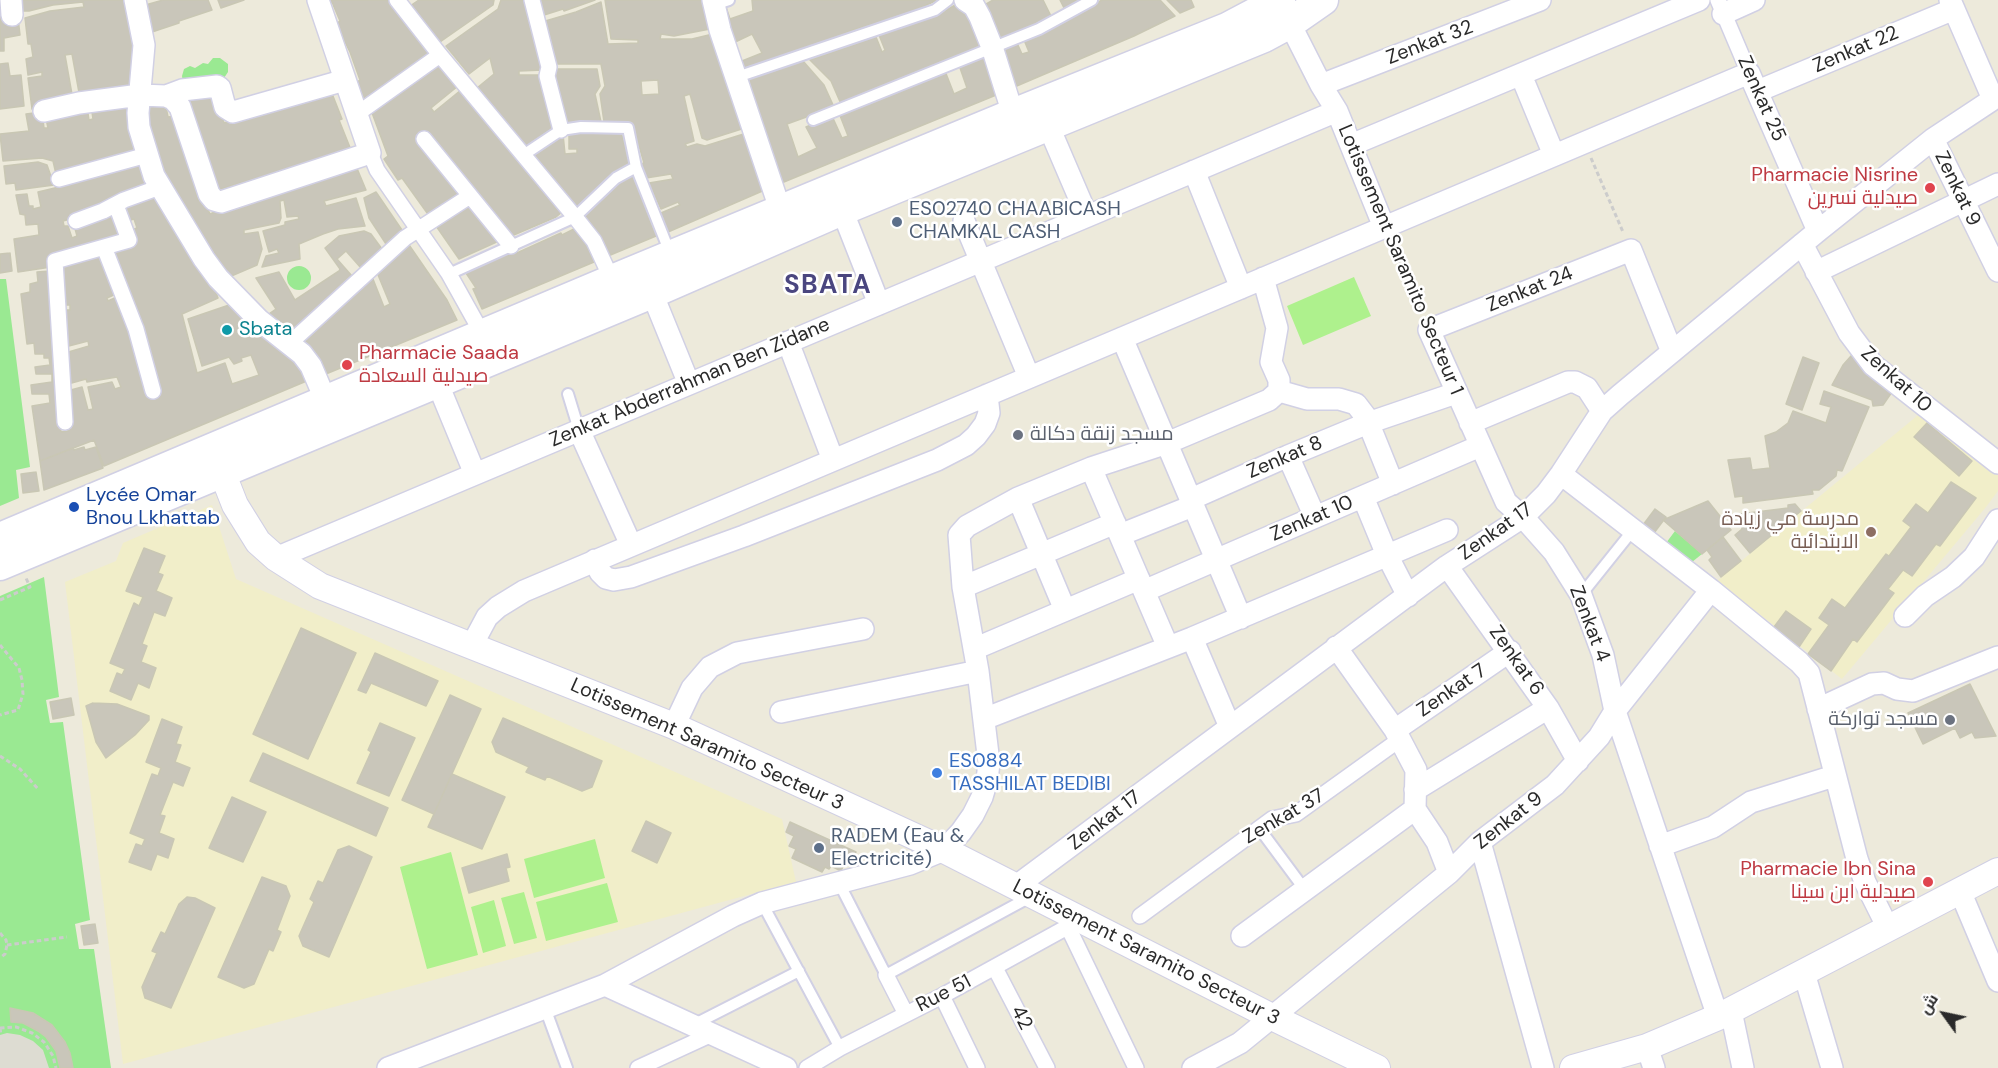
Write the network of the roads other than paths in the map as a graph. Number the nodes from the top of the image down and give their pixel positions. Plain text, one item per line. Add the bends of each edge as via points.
1 (135, 0) edge
2 (318, 0) edge
3 (532, 0) edge
4 (948, 0) edge
5 (1092, 0) edge
6 (1323, 0) edge
7 (1539, 0) edge
8 (1699, 0) edge
9 (1754, 0) edge
10 (403, 2) edge
11 (719, 2) edge
12 (974, 2) edge
13 (1952, 3) edge
14 (1275, 6) edge
15 (1721, 7) edge
16 (992, 47) junction
17 (440, 55) junction
18 (1521, 75) junction
19 (737, 76) junction
20 (345, 80) junction
21 (1754, 82) junction
22 (1320, 85) junction
23 (140, 95) junction
24 (165, 96) junction
25 (1996, 97) edge
26 (44, 111) dead end
27 (1337, 111) junction
28 (357, 114) junction
29 (1013, 114) junction
30 (813, 120) dead end
31 (1048, 125) junction
32 (561, 130) junction
33 (424, 139) dead end
34 (1933, 139) junction
35 (1351, 145) junction
36 (370, 153) junction
37 (525, 154) junction
38 (147, 155) junction
39 (1554, 155) junction
40 (636, 167) junction
41 (1194, 171) junction
42 (59, 179) dead end
43 (1998, 184) edge
44 (160, 187) junction
45 (470, 196) junction
46 (1963, 201) junction
47 (116, 205) junction
48 (842, 210) junction
49 (781, 212) junction
50 (1087, 216) junction
51 (576, 217) junction
52 (76, 221) dead end
53 (964, 222) dead end
54 (1384, 227) junction
55 (419, 228) junction
56 (1810, 237) junction
57 (511, 246) junction
58 (104, 247) junction
59 (672, 256) junction
60 (981, 260) junction
61 (1998, 271) edge
62 (1816, 272) junction
63 (449, 274) junction
64 (1263, 278) junction
65 (612, 280) junction
66 (1241, 288) junction
67 (652, 293) junction
68 (879, 304) junction
69 (1429, 330) joint
70 (483, 335) junction
71 (1122, 338) junction
72 (788, 342) junction
73 (289, 344) junction
74 (1672, 352) junction
75 (1029, 377) junction
76 (437, 382) junction
77 (689, 384) junction
78 (153, 391) dead end
79 (1279, 391) junction
80 (1456, 393) junction
81 (568, 394) dead end
82 (987, 395) junction
83 (326, 401) junction
84 (1602, 411) junction
85 (65, 422) dead end
86 (1368, 423) junction
87 (1470, 423) junction
88 (579, 430) junction
89 (1167, 442) junction
90 (1480, 446) junction
91 (1288, 456) junction
92 (217, 460) junction
93 (833, 460) junction
94 (1998, 463) edge
95 (1091, 468) junction
96 (475, 474) junction
97 (1561, 474) junction
98 (1393, 484) junction
99 (1018, 498) junction
100 (1363, 498) junction
101 (1192, 502) junction
102 (1315, 517) junction
103 (1523, 517) junction
104 (1998, 520) edge
105 (1117, 529) junction
106 (1447, 530) dead end
107 (1633, 530) junction
108 (0, 538) edge
109 (632, 545) junction
110 (1041, 554) junction
111 (1387, 555) junction
112 (276, 558) junction
113 (595, 560) junction
114 (1217, 560) junction
115 (0, 565) edge
116 (1447, 566) junction
117 (1141, 585) junction
118 (963, 587) junction
119 (1711, 590) junction
120 (1581, 595) junction
121 (1408, 596) junction
122 (1065, 610) junction
123 (1905, 616) dead end
124 (1241, 618) junction
125 (863, 629) dead end
126 (1192, 638) junction
127 (472, 645) junction
128 (1168, 647) junction
129 (1336, 647) junction
130 (974, 649) junction
131 (1510, 651) junction
132 (1998, 657) edge
133 (978, 671) junction
134 (1548, 708) junction
135 (1818, 709) junction
136 (1615, 711) junction
137 (781, 712) dead end
138 (984, 719) junction
139 (674, 726) junction
140 (1230, 727) junction
141 (1397, 735) junction
142 (1578, 761) junction
143 (1834, 776) junction
144 (1415, 799) junction
145 (1259, 828) junction
146 (1480, 842) junction
147 (1660, 846) junction
148 (944, 850) junction
149 (1998, 871) edge
150 (1449, 873) junction
151 (839, 883) junction
152 (1305, 890) junction
153 (1960, 891) junction
154 (1024, 892) junction
155 (762, 903) junction
156 (1140, 916) dead end
157 (1074, 923) junction
158 (1888, 928) junction
159 (1242, 936) dead end
160 (995, 968) junction
161 (799, 971) junction
162 (1804, 973) junction
163 (886, 975) junction
164 (1998, 981) edge
165 (604, 985) junction
166 (942, 996) junction
167 (544, 1008) junction
168 (906, 1014) junction
169 (1724, 1014) junction
170 (1272, 1017) junction
171 (693, 1025) junction
172 (712, 1034) junction
173 (840, 1048) junction
174 (1650, 1058) edge
175 (1588, 1066) edge
176 (388, 1068) edge
177 (567, 1068) edge
178 (638, 1068) edge
179 (786, 1068) edge
180 (807, 1068) edge
181 (977, 1068) edge
182 (1047, 1068) edge
183 (1136, 1068) edge
184 (1193, 1068) edge
185 (1377, 1068) edge
186 (1543, 1068) edge
187 (1743, 1068) edge
188 (1832, 1068) edge

1 - 23 street via 144,45
2 - 20 street
3 - 32 street
4 - 19 lane via 935,10
5 - 16 lane via 1039,29
6 - 14 main road
7 - 22 street, Zenkat 32
8 - 18 street
9 - 15 street
10 - 17 street
11 - 19 street
12 - 16 street
13 - 21 street, Zenkat 22
13 - 25 street
14 - 22 street, Lotissement Saramito Secteur 1
14 - 29 main road
14 - 31 main road via 1264,37
15 - 21 street, Zenkat 25
16 - 29 street
16 - 30 lane
17 - 28 street
17 - 37 street
18 - 35 street
18 - 39 street
19 - 49 street
20 - 24 street via 233,112 227,109 220,88 215,85
20 - 28 street
21 - 39 street, Zenkat 22
21 - 56 street, Zenkat 25
22 - 27 street, Lotissement Saramito Secteur 1
23 - 24 street
23 - 26 street
23 - 38 street via 139,127
24 - 36 street via 180,107 209,194 221,202
25 - 34 street, Zenkat 17
27 - 35 street, Lotissement Saramito Secteur 1
27 - 41 street, Zenkat Abderrahman Ben Zidane
28 - 36 street
29 - 49 main road
31 - 48 main road
31 - 50 street
32 - 37 lane
32 - 40 lane via 627,128
33 - 45 street
34 - 46 street, Zenkat 9
34 - 56 street, Zenkat 17
35 - 54 street, Lotissement Saramito Secteur 1
36 - 55 street via 377,170
37 - 51 street
38 - 42 street
38 - 44 street
39 - 54 street, Zenkat 22
40 - 51 lane via 616,178
40 - 59 lane
41 - 50 street, Zenkat Abderrahman Ben Zidane
41 - 66 street
43 - 46 street
44 - 47 street
44 - 73 street via 218,278
45 - 55 street
45 - 57 street
46 - 61 street, Zenkat 9
46 - 62 street
47 - 52 street
47 - 58 street via 129,240
48 - 67 main road
48 - 68 street
49 - 59 main road
50 - 60 street, Zenkat Abderrahman Ben Zidane
51 - 57 lane
51 - 65 street via 594,241
53 - 60 street
54 - 64 street, Zenkat 22
55 - 63 street
55 - 73 street
56 - 62 street, Zenkat 10
56 - 74 street, Zenkat 17
57 - 63 lane
58 - 78 street via 136,328
58 - 85 street via 55,261
59 - 65 main road
60 - 68 street, Zenkat Abderrahman Ben Zidane
60 - 75 street
62 - 94 street, Zenkat 10 via 1849,333 1873,365
63 - 70 street
64 - 66 street, Zenkat 22
64 - 79 street via 1277,328 1271,362
65 - 70 main road
66 - 71 street, Zenkat 22
67 - 76 main road
67 - 77 street
68 - 72 street, Zenkat Abderrahman Ben Zidane
69 - 74 street, Zenkat 24 via 1631,249
69 - 80 street, Lotissement Saramito Secteur 1
70 - 83 main road
71 - 75 street, Zenkat 22
71 - 89 street
72 - 77 street, Zenkat Abderrahman Ben Zidane
72 - 93 street
73 - 83 street via 311,366
74 - 84 street, Zenkat 17
75 - 82 street, Zenkat 22
76 - 92 main road
76 - 96 street
77 - 88 street, Zenkat Abderrahman Ben Zidane
79 - 86 street via 1307,399 1349,401 1362,410
79 - 89 street via 1269,400
80 - 86 street, Zenkat 8
80 - 87 street, Lotissement Saramito Secteur 1
81 - 88 lane
82 - 93 street, Zenkat 22
82 - 113 street via 989,413 981,430 966,445 938,459 631,577 606,578
83 - 92 main road
84 - 87 street via 1587,388 1568,382
84 - 97 street, Zenkat 17
86 - 91 street, Zenkat 8
86 - 98 street
87 - 90 street, Lotissement Saramito Secteur 1
88 - 96 street, Zenkat Abderrahman Ben Zidane
88 - 109 street
89 - 95 street
89 - 101 street
90 - 98 street, Zenkat 10
90 - 103 street, Lotissement Saramito Secteur 1 via 1506,502
91 - 101 street, Zenkat 8
91 - 102 street
92 - 108 main road
92 - 112 street, Lotissement Saramito Secteur 3 via 245,524
92 - 115 main road
93 - 109 street, Zenkat 22
95 - 99 street
95 - 105 street
96 - 112 street, Zenkat Abderrahman Ben Zidane
97 - 103 street, Zenkat 17
97 - 107 street
98 - 100 street, Zenkat 10
99 - 110 street
99 - 118 street via 966,526 959,534
100 - 102 street, Zenkat 10
100 - 111 street
101 - 105 street, Zenkat 8 via 1185,508
101 - 114 street
102 - 114 street, Zenkat 10
103 - 116 street, Zenkat 17
103 - 120 street, Zenkat 4 via 1554,552
104 - 123 street via 1974,557
105 - 110 street, Zenkat 8
105 - 117 street
106 - 111 street
107 - 119 street
107 - 120 lane
109 - 113 street, Zenkat 22
110 - 118 street, Zenkat 8
110 - 122 street
111 - 121 street
111 - 124 street
112 - 127 street, Lotissement Saramito Secteur 3 via 320,586
113 - 127 street, Zenkat 22 via 524,591 498,607 487,617
114 - 117 street, Zenkat 10
114 - 124 street
116 - 121 street, Zenkat 17
116 - 131 street, Zenkat 6
117 - 122 street, Zenkat 10
117 - 128 street
118 - 130 street
119 - 135 street via 1809,673
119 - 136 street, Zenkat 9
120 - 136 street, Zenkat 4 via 1603,655
121 - 129 street, Zenkat 17
122 - 130 street, Zenkat 10
124 - 126 street
125 - 139 street via 737,653 710,667 692,688
126 - 128 street
126 - 140 street
127 - 139 street, Lotissement Saramito Secteur 3
128 - 138 street
129 - 140 street, Zenkat 17
129 - 141 street
130 - 133 street
131 - 134 street, Zenkat 6
131 - 141 street, Zenkat 7
132 - 135 street via 1913,691 1884,683 1872,684
133 - 137 street
133 - 138 street
134 - 142 street, Zenkat 6
134 - 144 street
135 - 143 street
136 - 142 street, Zenkat 9
136 - 147 street, Zenkat 4
138 - 148 street via 989,763 982,797 961,832
139 - 148 street, Lotissement Saramito Secteur 3
140 - 154 street, Zenkat 17
141 - 144 street via 1416,770
141 - 145 street, Zenkat 37 via 1296,814 1272,819
142 - 146 street, Zenkat 9 via 1555,785
143 - 147 street via 1751,802 1713,826
143 - 158 street via 1865,882
144 - 150 street
144 - 152 street
145 - 152 lane
145 - 156 street, Zenkat 37
146 - 150 street, Zenkat 9
146 - 186 street
147 - 169 street, Zenkat 4
148 - 151 street via 910,864
148 - 154 street, Lotissement Saramito Secteur 3
149 - 153 street
150 - 170 street, Zenkat 9
151 - 155 street
151 - 163 lane
152 - 159 street
153 - 158 street
153 - 164 street
154 - 157 street, Lotissement Saramito Secteur 3
154 - 163 lane
155 - 161 lane
155 - 165 street
157 - 160 street, Rue 51
157 - 170 street, Lotissement Saramito Secteur 3
157 - 183 street
158 - 162 street
160 - 166 street, Rue 51
160 - 182 street, 42
161 - 171 lane
161 - 173 lane
162 - 169 street
162 - 188 street
163 - 168 street
165 - 167 street
165 - 171 street
166 - 168 street, Rue 51
166 - 181 street
167 - 176 street
167 - 177 lane
168 - 173 street, Rue 51
169 - 174 street
169 - 187 street, Zenkat 4
170 - 184 street, Zenkat 9 via 1240,1042
170 - 185 street, Lotissement Saramito Secteur 3
171 - 172 street
172 - 178 street
172 - 179 street
173 - 180 street, Rue 51
174 - 175 street

